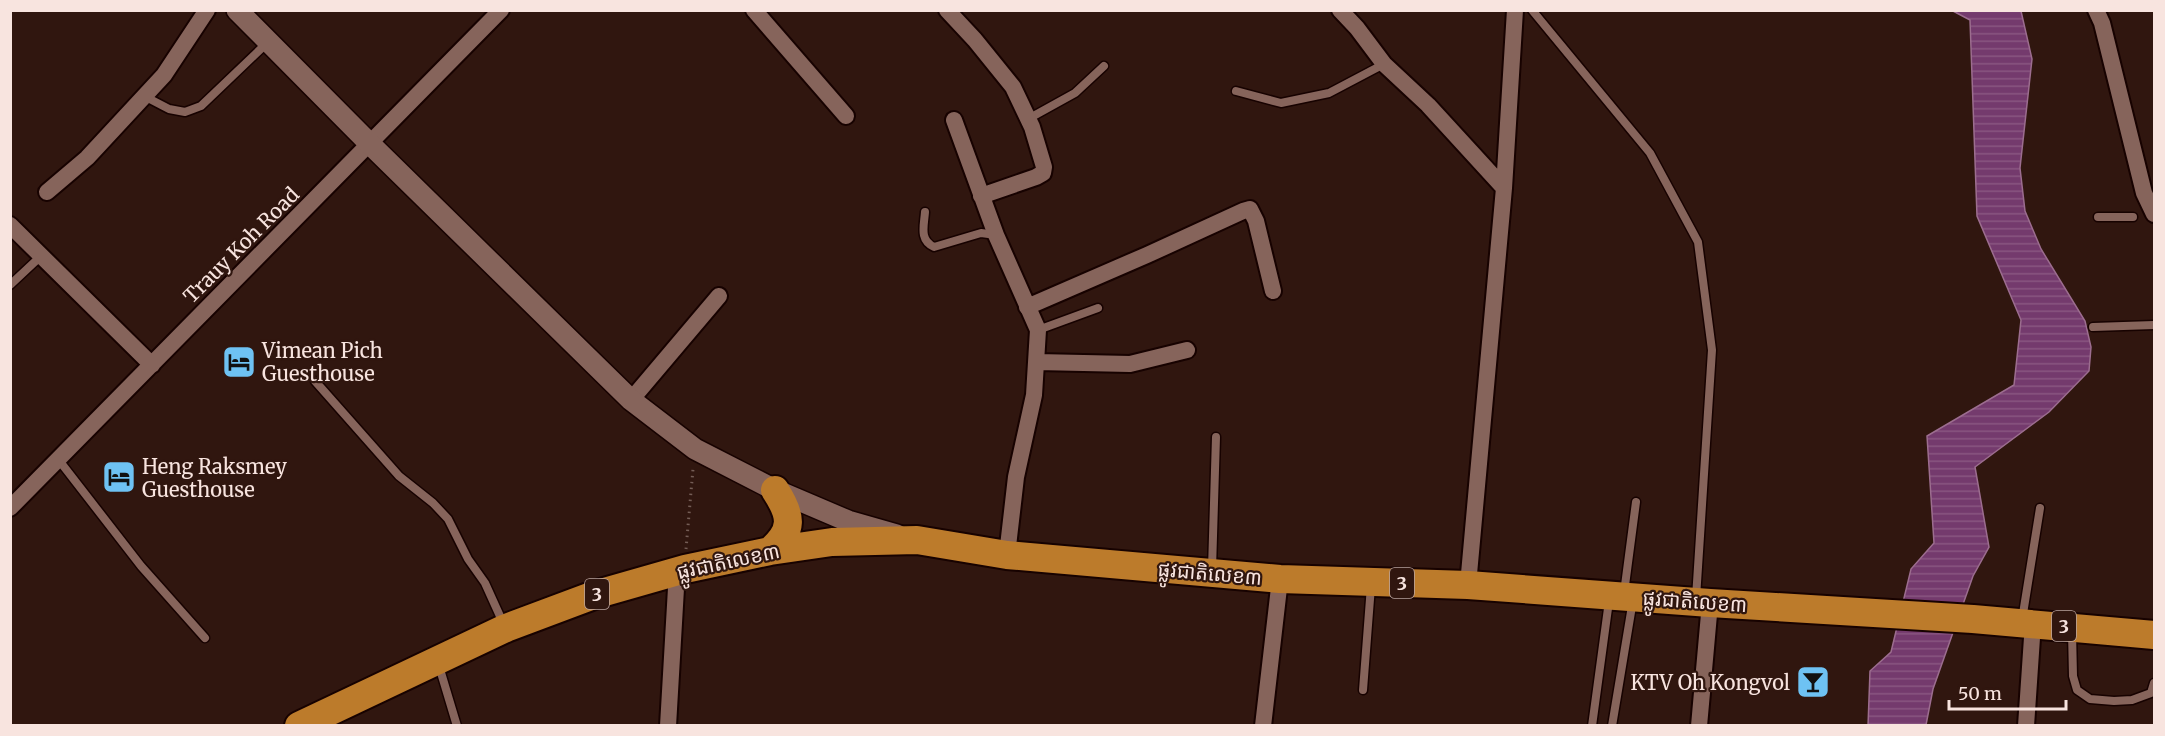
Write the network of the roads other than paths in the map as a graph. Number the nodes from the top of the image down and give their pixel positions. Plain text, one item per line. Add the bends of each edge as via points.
1 (207, 10) edge
2 (237, 10) edge
3 (754, 10) edge
4 (947, 10) edge
5 (1340, 10) edge
6 (1515, 10) edge
7 (1532, 10) edge
8 (2096, 10) edge
9 (494, 13) edge
10 (268, 42) junction
11 (1384, 64) junction
12 (1104, 66) dead end
13 (1236, 92) dead end
14 (144, 96) junction
15 (846, 116) dead end
16 (1028, 119) junction
17 (954, 120) dead end
18 (370, 144) junction
19 (1504, 188) junction
20 (47, 192) dead end
21 (981, 196) junction
22 (925, 212) dead end
23 (2152, 215) edge
24 (2098, 217) dead end
25 (2133, 217) dead end
26 (10, 225) edge
27 (996, 235) junction
28 (41, 256) junction
29 (10, 285) edge
30 (1273, 291) dead end
31 (719, 296) dead end
32 (1027, 307) junction
33 (1098, 308) dead end
34 (2154, 326) edge
35 (2093, 327) dead end
36 (1038, 330) junction
37 (1187, 350) dead end
38 (1037, 362) junction
39 (152, 365) junction
40 (315, 381) dead end
41 (631, 400) junction
42 (1216, 437) dead end
43 (58, 459) junction
44 (775, 490) junction
45 (1636, 502) dead end
46 (10, 508) edge
47 (2040, 508) dead end
48 (917, 540) junction
49 (770, 551) junction
50 (1007, 555) junction
51 (681, 570) junction
52 (1212, 573) junction
53 (1280, 579) junction
54 (1371, 582) junction
55 (1468, 585) junction
56 (1622, 596) junction
57 (1703, 602) junction
58 (2027, 623) junction
59 (2072, 627) junction
60 (506, 628) junction
61 (2154, 635) edge
62 (206, 638) dead end
63 (437, 659) junction
64 (2154, 683) edge
65 (1364, 690) dead end
66 (299, 726) edge
67 (457, 726) edge
68 (668, 726) edge
69 (1263, 726) edge
70 (1592, 726) edge
71 (1612, 726) edge
72 (1699, 726) edge
73 (2026, 726) edge

1 - 14 street via 164,75
2 - 10 street
3 - 15 street
4 - 16 street via 1013,87
5 - 11 street
6 - 19 street
7 - 57 lane via 1650,153 1698,242 1712,350
8 - 23 street
9 - 18 street, Trauy Koh Road
10 - 14 lane via 201,106 185,112
10 - 18 street
11 - 13 lane via 1329,93 1281,103
11 - 19 street via 1428,105
12 - 16 lane via 1075,93
14 - 20 street via 87,158
16 - 21 street via 1043,173
17 - 21 street
18 - 39 street, Trauy Koh Road
18 - 41 street
19 - 55 street
21 - 27 street
22 - 27 lane via 923,235 934,247 981,233
24 - 25 lane
26 - 28 street
27 - 32 street
28 - 29 lane
28 - 39 street
30 - 32 street via 1250,210
31 - 41 street
32 - 36 street
33 - 36 lane
34 - 35 lane
36 - 38 street
37 - 38 street via 1130,364
38 - 50 street via 1016,477
39 - 43 street, Trauy Koh Road
40 - 60 lane via 399,476 448,519
41 - 44 street via 694,449
42 - 52 lane
43 - 46 street, Trauy Koh Road
43 - 62 lane via 141,566
44 - 48 street via 848,520
44 - 49 highway via 786,507 788,523 783,539
45 - 56 lane
47 - 58 lane
48 - 49 highway, ផ្លូវជាតិលេខ៣ / 3 via 832,542
48 - 50 highway, ផ្លូវជាតិលេខ៣ / 3
49 - 51 highway, ផ្លូវជាតិលេខ៣ / 3
50 - 52 highway, ផ្លូវជាតិលេខ៣ / 3
51 - 60 highway, ផ្លូវជាតិលេខ៣ / 3 via 594,595
51 - 68 street
52 - 53 highway, ផ្លូវជាតិលេខ៣ / 3
53 - 54 highway, ផ្លូវជាតិលេខ៣ / 3
53 - 69 street
54 - 55 highway, ផ្លូវជាតិលេខ៣ / 3
54 - 65 lane
55 - 56 highway, ផ្លូវជាតិលេខ៣ / 3
56 - 57 highway, ផ្លូវជាតិលេខ៣ / 3
56 - 70 lane
56 - 71 lane
57 - 58 highway, ផ្លូវជាតិលេខ៣ / 3
57 - 72 street
58 - 59 highway, ផ្លូវជាតិលេខ៣ / 3
58 - 73 street
59 - 61 highway, ផ្លូវជាតិលេខ៣ / 3
59 - 64 lane via 2073,676 2077,690 2090,699 2132,700 2151,693
60 - 63 highway, ផ្លូវជាតិលេខ៣ / 3
63 - 66 highway, ផ្លូវជាតិលេខ៣ / 3
63 - 67 lane

